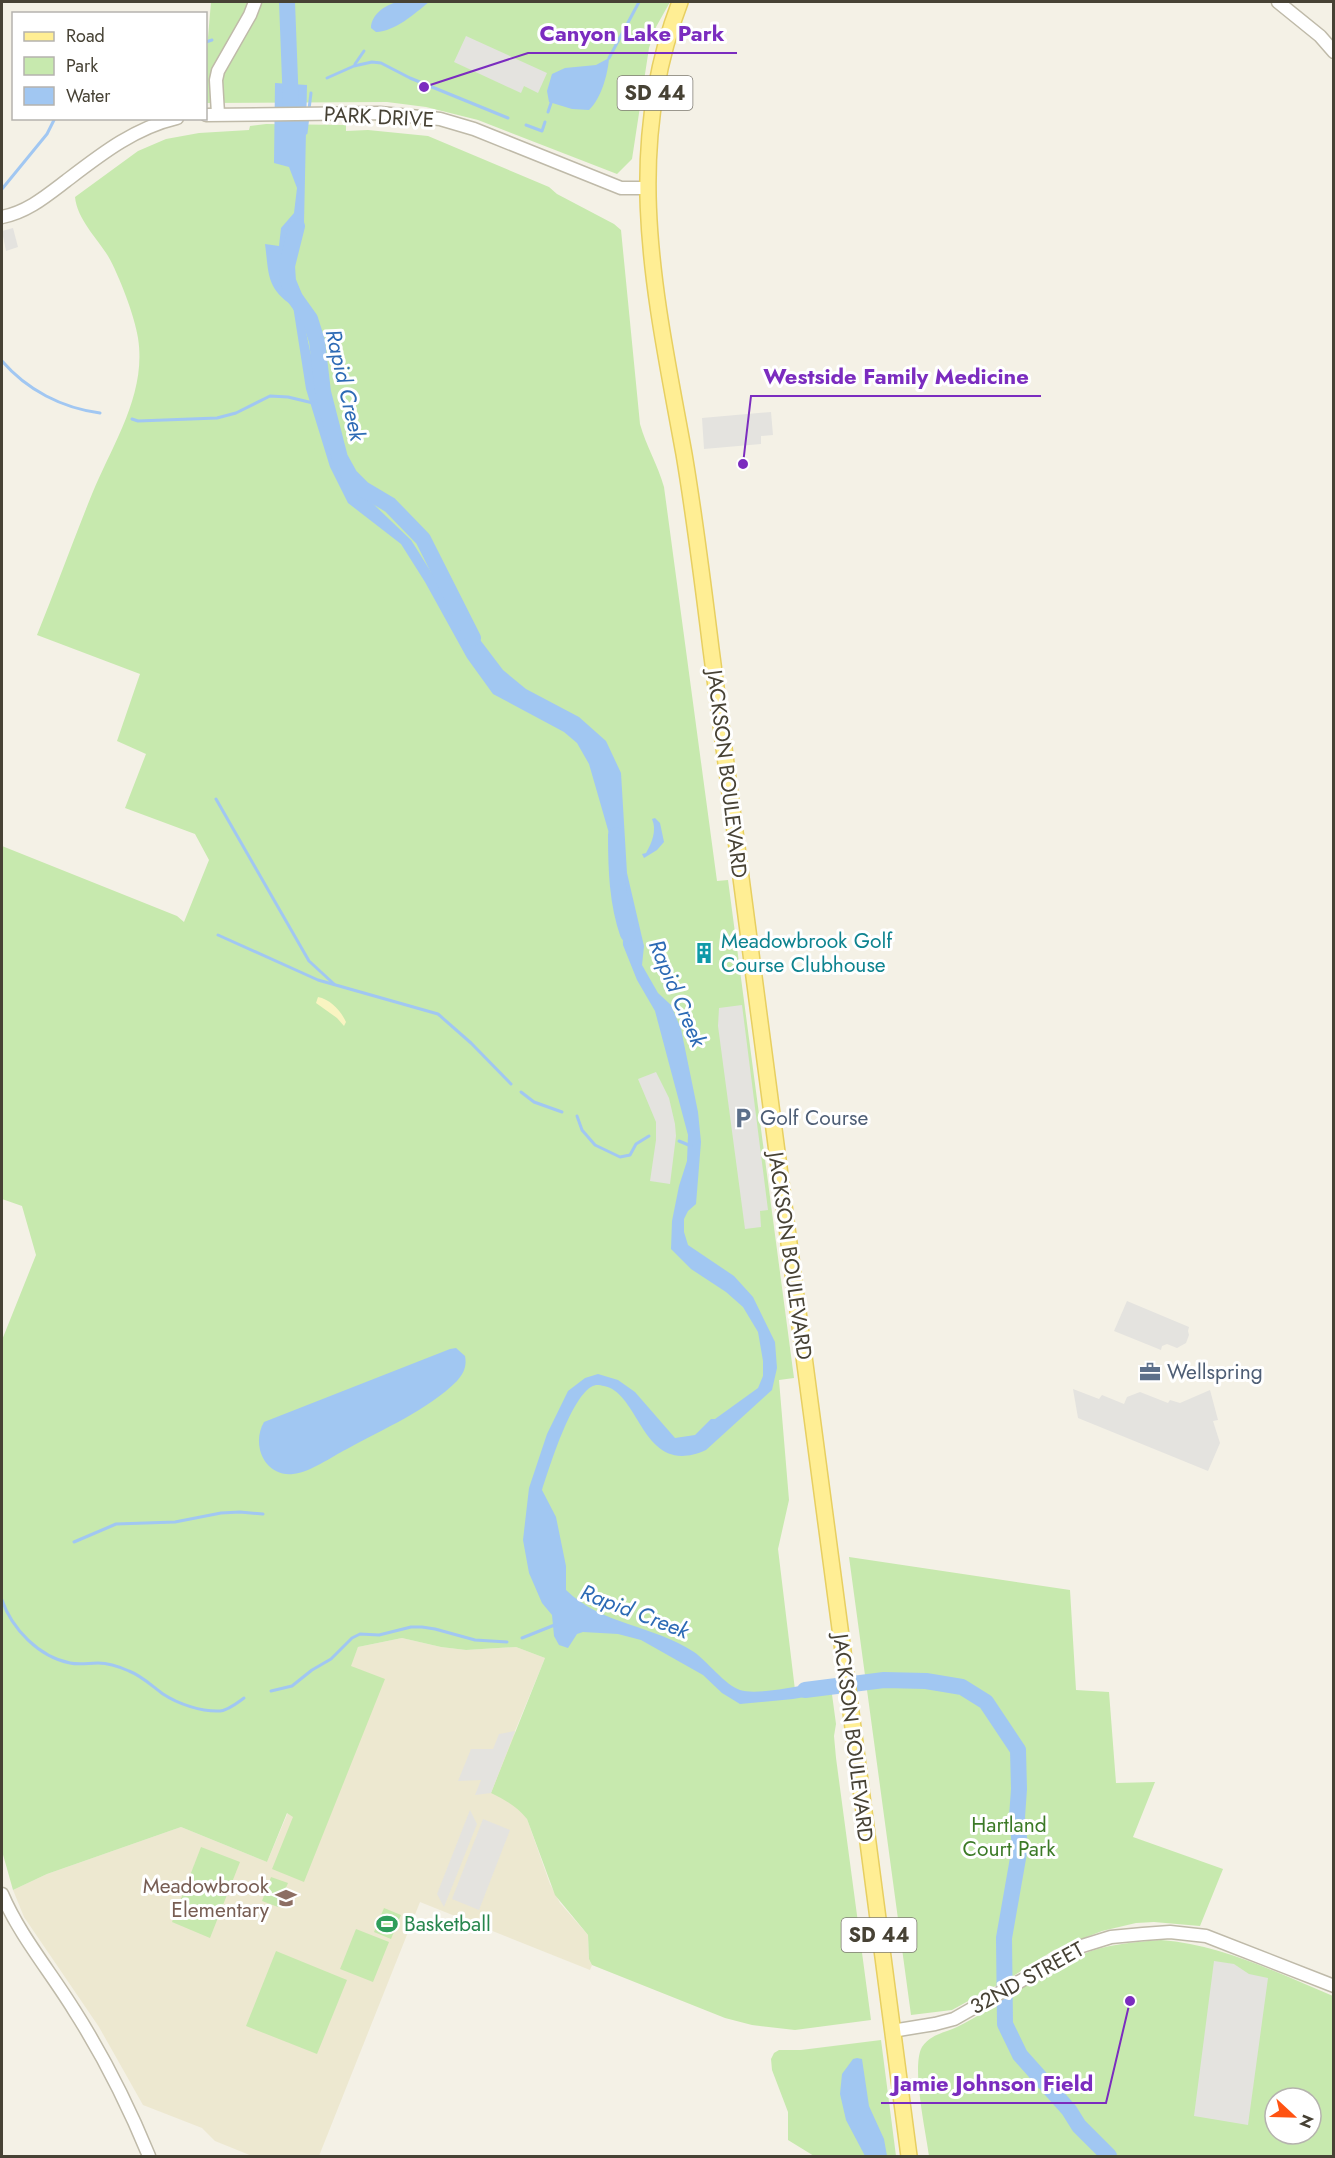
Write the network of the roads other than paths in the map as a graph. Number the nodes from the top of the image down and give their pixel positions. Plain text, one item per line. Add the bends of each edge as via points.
1 (255, 2) edge
2 (680, 2) edge
3 (1278, 2) edge
4 (1334, 52) edge
5 (212, 114) edge
6 (170, 120) edge
7 (647, 188) junction
8 (2, 217) edge
9 (2, 1894) edge
10 (1334, 1986) edge
11 (892, 2031) junction
12 (149, 2157) edge
13 (909, 2157) edge

1 - 5 street via 218,71
2 - 7 main road, JACKSON BOULEVARD / SD 44 via 664,48 655,93
3 - 4 street
5 - 7 street, PARK DRIVE via 396,114 451,122 621,188
6 - 8 street via 132,135 31,206
7 - 11 main road, JACKSON BOULEVARD / SD 44 via 656,301 695,520
9 - 12 street via 22,1934 103,2056
10 - 11 street, 32ND STREET via 1206,1935 1170,1932 1111,1937 1082,1946 947,2021
11 - 13 main road, JACKSON BOULEVARD / SD 44

